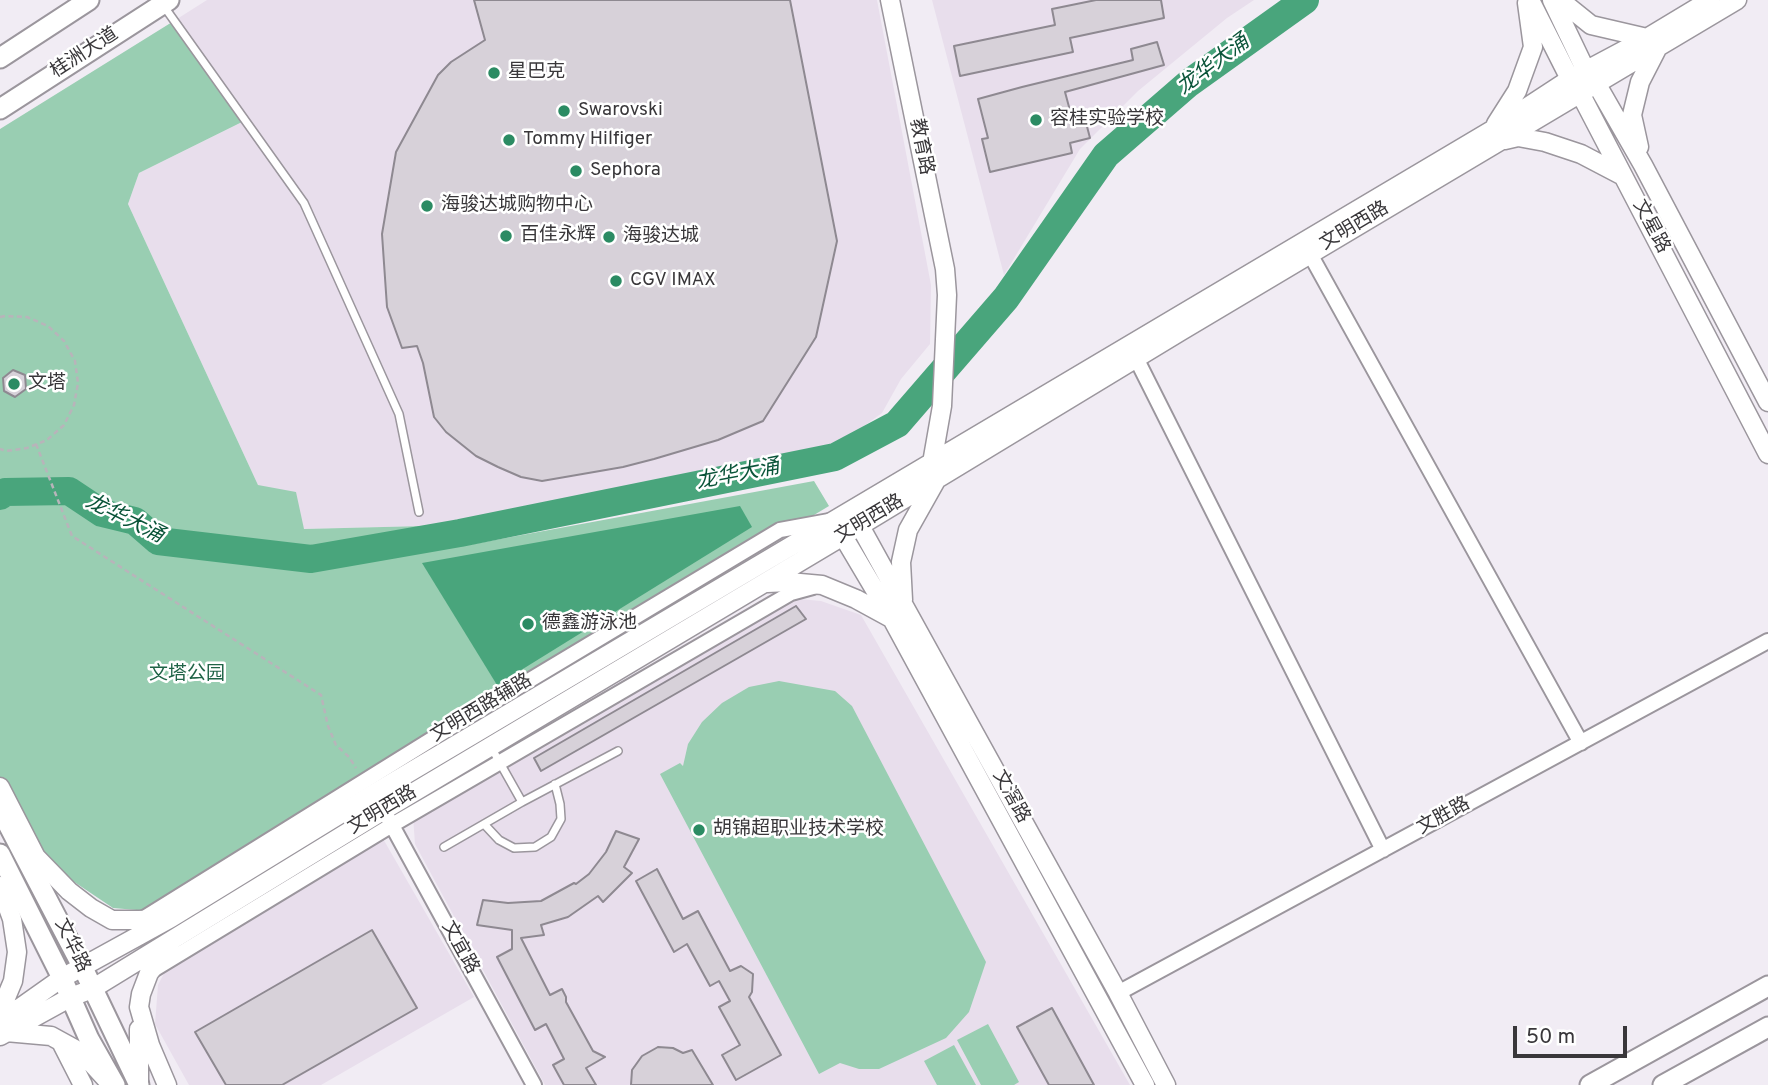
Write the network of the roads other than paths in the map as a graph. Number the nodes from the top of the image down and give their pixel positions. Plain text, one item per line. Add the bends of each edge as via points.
1 (89, 0) edge
2 (890, 0) edge
3 (1528, 0) edge
4 (1552, 0) edge
5 (1560, 0) edge
6 (1710, 0) edge
7 (1737, 0) edge
8 (166, 2) edge
9 (1652, 42) junction
10 (0, 58) edge
11 (1583, 82) junction
12 (0, 109) edge
13 (1496, 135) junction
14 (1643, 164) junction
15 (1623, 176) junction
16 (1310, 254) junction
17 (1136, 358) junction
18 (1768, 402) edge
19 (1768, 454) edge
20 (934, 471) junction
21 (851, 509) junction
22 (419, 512) dead end
23 (834, 520) junction
24 (859, 526) junction
25 (843, 536) junction
26 (764, 583) junction
27 (822, 585) junction
28 (897, 612) junction
29 (1768, 641) edge
30 (1581, 743) junction
31 (618, 751) dead end
32 (495, 754) junction
33 (555, 784) junction
34 (0, 787) edge
35 (522, 802) junction
36 (0, 809) edge
37 (388, 817) junction
38 (484, 824) junction
39 (444, 846) dead end
40 (1383, 850) junction
41 (0, 854) edge
42 (32, 859) junction
43 (3, 879) edge
44 (139, 920) junction
45 (176, 926) junction
46 (83, 968) junction
47 (149, 973) junction
48 (62, 978) junction
49 (1768, 986) edge
50 (92, 989) junction
51 (1118, 993) junction
52 (71, 997) junction
53 (139, 1007) junction
54 (0, 1012) edge
55 (1768, 1027) edge
56 (2, 1029) edge
57 (61, 1042) junction
58 (83, 1085) edge
59 (113, 1085) edge
60 (139, 1085) edge
61 (167, 1085) edge
62 (534, 1085) edge
63 (1145, 1085) edge
64 (1166, 1085) edge
65 (1590, 1085) edge
66 (1663, 1085) edge

1 - 10 main road
2 - 20 street, 教育路 via 945,269 942,405
3 - 11 street, 文星路
3 - 13 street via 1533,47
4 - 11 street, 文星路
5 - 9 street via 1591,25
6 - 9 street, 文明西路
7 - 9 street, 文明西路
8 - 12 main road, 桂洲大道
8 - 22 lane via 304,203 399,414
9 - 11 street, 文明西路
9 - 14 street via 1632,115
11 - 13 street, 文明西路
11 - 14 street, 文星路
11 - 15 street, 文星路
13 - 15 street via 1545,142
13 - 16 street, 文明西路
13 - 20 street, 文明西路 via 1165,323
14 - 18 street, 文星路
15 - 19 street, 文星路
16 - 17 street, 文明西路
16 - 30 street
17 - 20 street, 文明西路
17 - 40 street
20 - 21 street, 文明西路
20 - 24 street, 文明西路
20 - 28 street via 908,530
21 - 23 street, 文明西路
21 - 24 street, 文滘路
23 - 25 street, 文滘路
23 - 44 street, 文明西路辅路 via 780,530
23 - 45 street, 文明西路 via 373,794
24 - 25 street, 文明西路
24 - 28 street, 文滘路
25 - 26 street, 文明西路
25 - 28 street, 文滘路
26 - 27 street
26 - 32 street, 文明西路
27 - 28 street
27 - 32 street via 790,593
28 - 51 street, 文滘路
28 - 63 street, 文滘路
29 - 30 street, 文胜路
30 - 40 street, 文胜路
31 - 33 lane
32 - 35 lane
32 - 37 street, 文明西路
33 - 35 lane
33 - 38 lane via 561,819 551,837 535,848 514,848
34 - 42 street
35 - 38 lane
36 - 42 main road, 文华路
37 - 45 street, 文明西路
37 - 47 street
37 - 62 street, 文宜路
38 - 39 lane
40 - 51 street, 文胜路
41 - 43 main road, 文华路
42 - 44 street via 112,920
42 - 46 main road, 文华路
43 - 48 main road, 文华路
43 - 54 street via 17,952 13,981
44 - 45 street
45 - 46 street, 文明西路
45 - 47 street
45 - 50 street, 文明西路
46 - 48 street, 文明西路
46 - 50 main road, 文华路
47 - 53 street
48 - 52 main road, 文华路
48 - 56 street, 文明西路 via 21,1007
49 - 65 main road
50 - 52 street, 文明西路
50 - 60 main road, 文华路
51 - 64 street, 文滘路
52 - 56 street, 文明西路
52 - 59 main road, 文华路
53 - 60 street
53 - 61 street
55 - 66 main road
56 - 57 street via 51,1036
57 - 58 street
57 - 59 street via 82,1053

